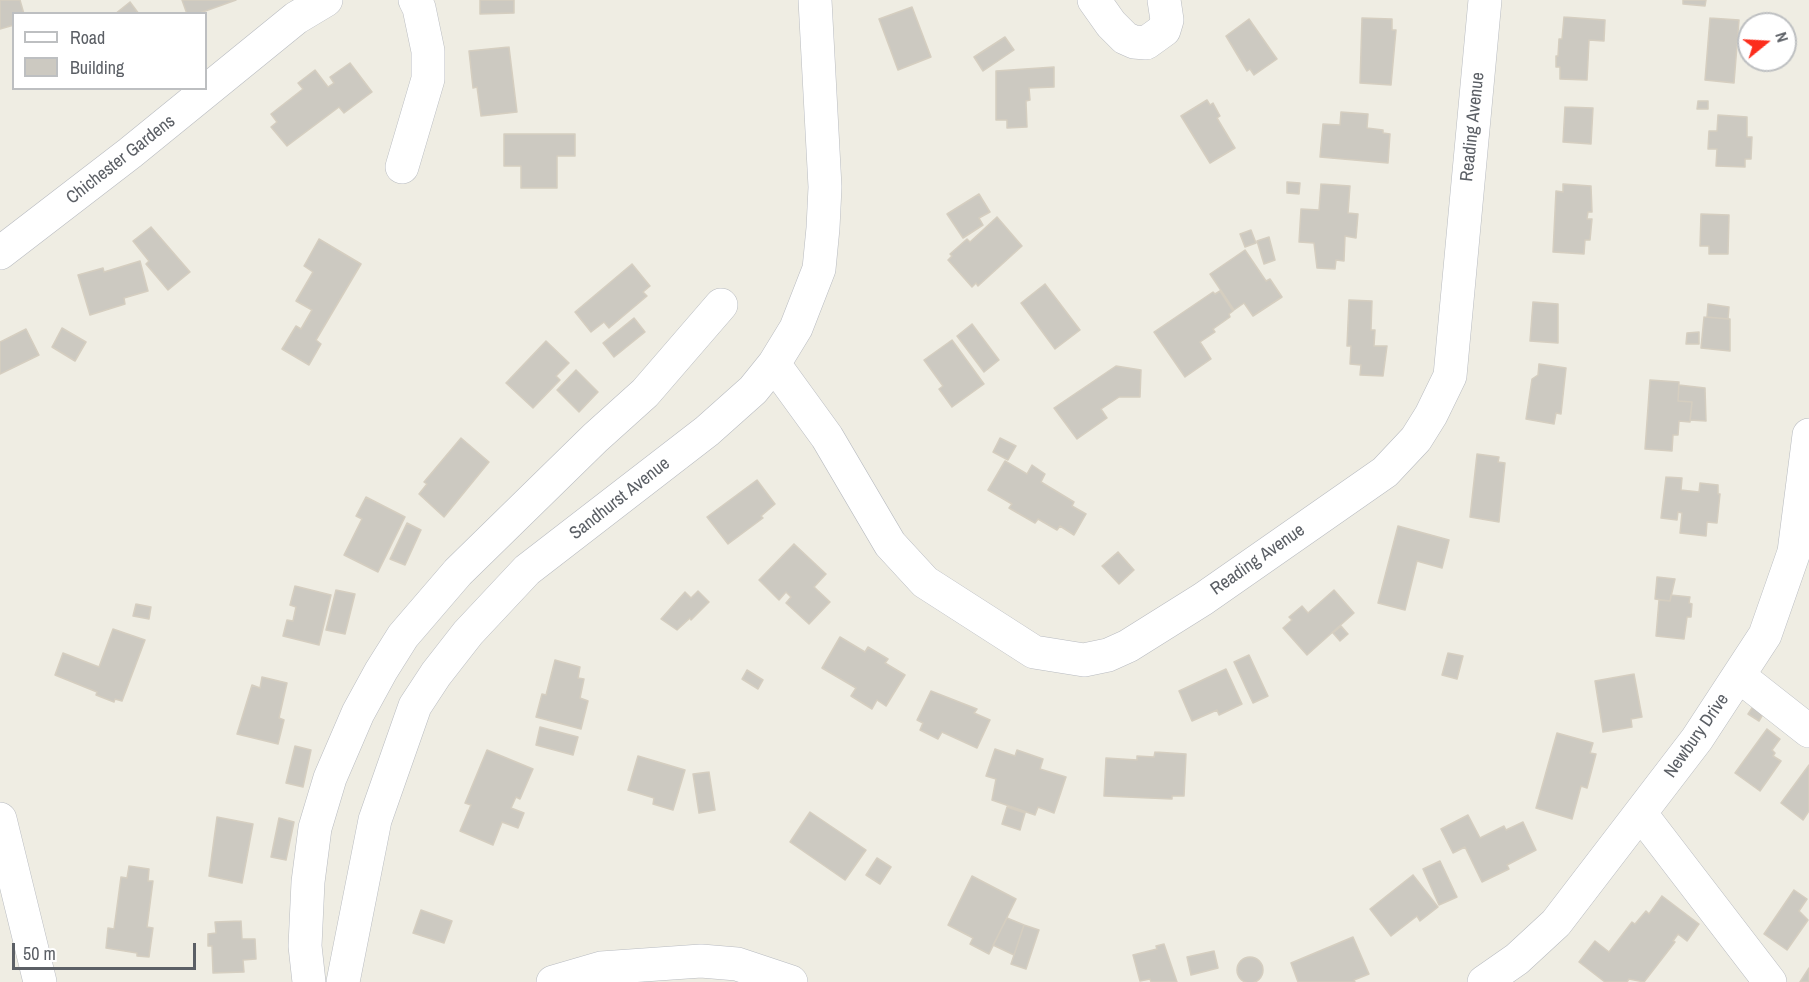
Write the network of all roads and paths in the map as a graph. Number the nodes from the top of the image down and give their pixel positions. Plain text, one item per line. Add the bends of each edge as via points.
1 (326, 0) edge
2 (415, 0) edge
3 (815, 0) edge
4 (1094, 0) edge
5 (1164, 0) edge
6 (1485, 0) edge
7 (402, 167) dead end
8 (0, 253) edge
9 (721, 305) dead end
10 (774, 364) junction
11 (1809, 435) edge
12 (1739, 676) junction
13 (1809, 731) edge
14 (1641, 814) junction
15 (1, 829) edge
16 (40, 982) edge
17 (309, 982) edge
18 (343, 982) edge
19 (553, 982) edge
20 (791, 982) edge
21 (1484, 982) edge
22 (1770, 982) edge

1 - 8 street, Chichester Gardens via 296,18
2 - 7 street via 424,30 428,79
3 - 10 street, Sandhurst Avenue via 825,187 820,259 796,328
4 - 5 street via 1125,38 1146,43 1164,30
6 - 10 street, Reading Avenue via 1450,376 1431,415 1416,440 1385,472 1203,599 1128,646 1084,660 1035,652 925,582 890,544 827,437
9 - 17 street via 645,393 458,572 403,636 381,671 330,778 315,828 305,946
10 - 18 street, Sandhurst Avenue via 753,390 707,431 527,570 436,674 415,706 375,820
11 - 12 street, Newbury Drive via 1794,552 1765,635
12 - 13 street
12 - 14 street, Newbury Drive
14 - 21 street, Newbury Drive via 1556,923 1517,959
14 - 22 street
15 - 16 street
19 - 20 street via 602,968 701,961 737,964

